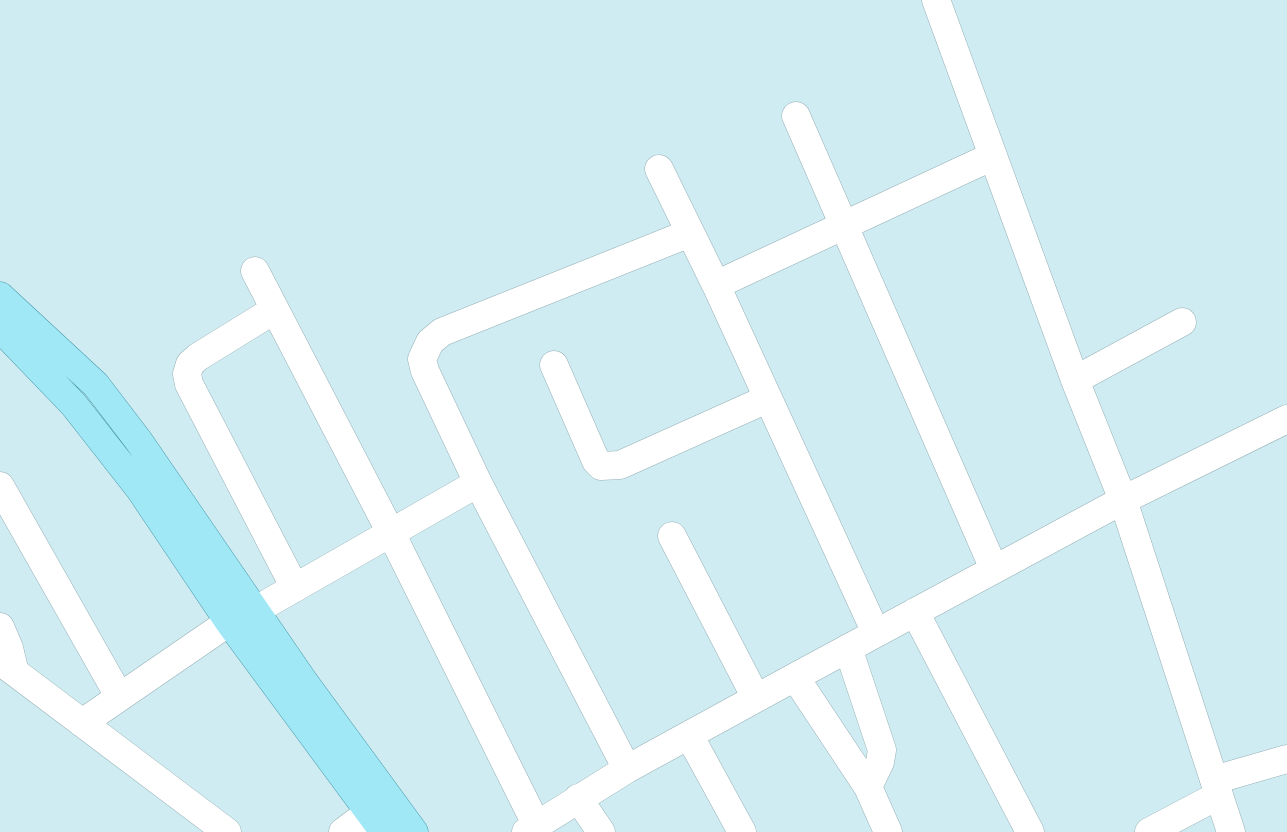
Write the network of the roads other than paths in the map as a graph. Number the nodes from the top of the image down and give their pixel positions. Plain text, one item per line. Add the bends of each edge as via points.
1 (936, 0) edge
2 (796, 116) dead end
3 (993, 156) junction
4 (659, 169) dead end
5 (842, 226) junction
6 (690, 233) junction
7 (255, 271) dead end
8 (716, 284) junction
9 (0, 296) edge
10 (274, 310) junction
11 (1182, 322) dead end
12 (0, 328) edge
13 (554, 364) dead end
14 (1076, 380) junction
15 (767, 399) junction
16 (1287, 419) edge
17 (478, 483) junction
18 (0, 486) edge
19 (1122, 500) junction
20 (391, 533) junction
21 (672, 536) dead end
22 (994, 569) junction
23 (295, 588) junction
24 (256, 610) junction
25 (915, 612) junction
26 (229, 622) junction
27 (0, 627) edge
28 (876, 633) junction
29 (848, 648) junction
30 (7, 665) edge
31 (795, 676) junction
32 (119, 696) junction
33 (756, 698) junction
34 (82, 723) junction
35 (689, 735) junction
36 (1287, 759) edge
37 (627, 769) junction
38 (868, 787) junction
39 (1216, 787) junction
40 (578, 798) junction
41 (377, 822) edge
42 (531, 828) edge
43 (227, 832) edge
44 (343, 832) edge
45 (414, 832) edge
46 (601, 832) edge
47 (742, 832) edge
48 (888, 832) edge
49 (1030, 832) edge
50 (1149, 832) edge
51 (1231, 832) edge

1 - 3 street
2 - 5 street
3 - 5 street
3 - 14 street
4 - 6 street
5 - 8 street
5 - 22 street
6 - 8 street
6 - 17 street via 442,332 430,342 422,359 425,371
7 - 10 street
8 - 15 street
9 - 24 main road via 96,385
10 - 20 street
10 - 23 street via 198,357 190,364 187,374 189,384
11 - 14 street
12 - 26 main road via 74,405 139,488
13 - 15 street via 601,466 620,465
14 - 19 street
15 - 28 street
16 - 19 street
17 - 20 street
17 - 37 street
18 - 32 street
19 - 22 street
19 - 39 street
20 - 23 street
20 - 42 street
21 - 33 street
22 - 25 street
23 - 24 street
24 - 45 main road via 302,679
25 - 28 street
25 - 49 street
26 - 32 street
26 - 41 main road
27 - 30 street via 9,648
28 - 29 street
29 - 31 street
29 - 38 street via 882,750
30 - 34 street
31 - 33 street
31 - 38 street
32 - 34 street
33 - 35 street
34 - 43 street
35 - 37 street
35 - 47 street
36 - 39 street
37 - 40 street
38 - 48 street
39 - 50 street
39 - 51 street
40 - 42 street
40 - 46 street
41 - 44 street

